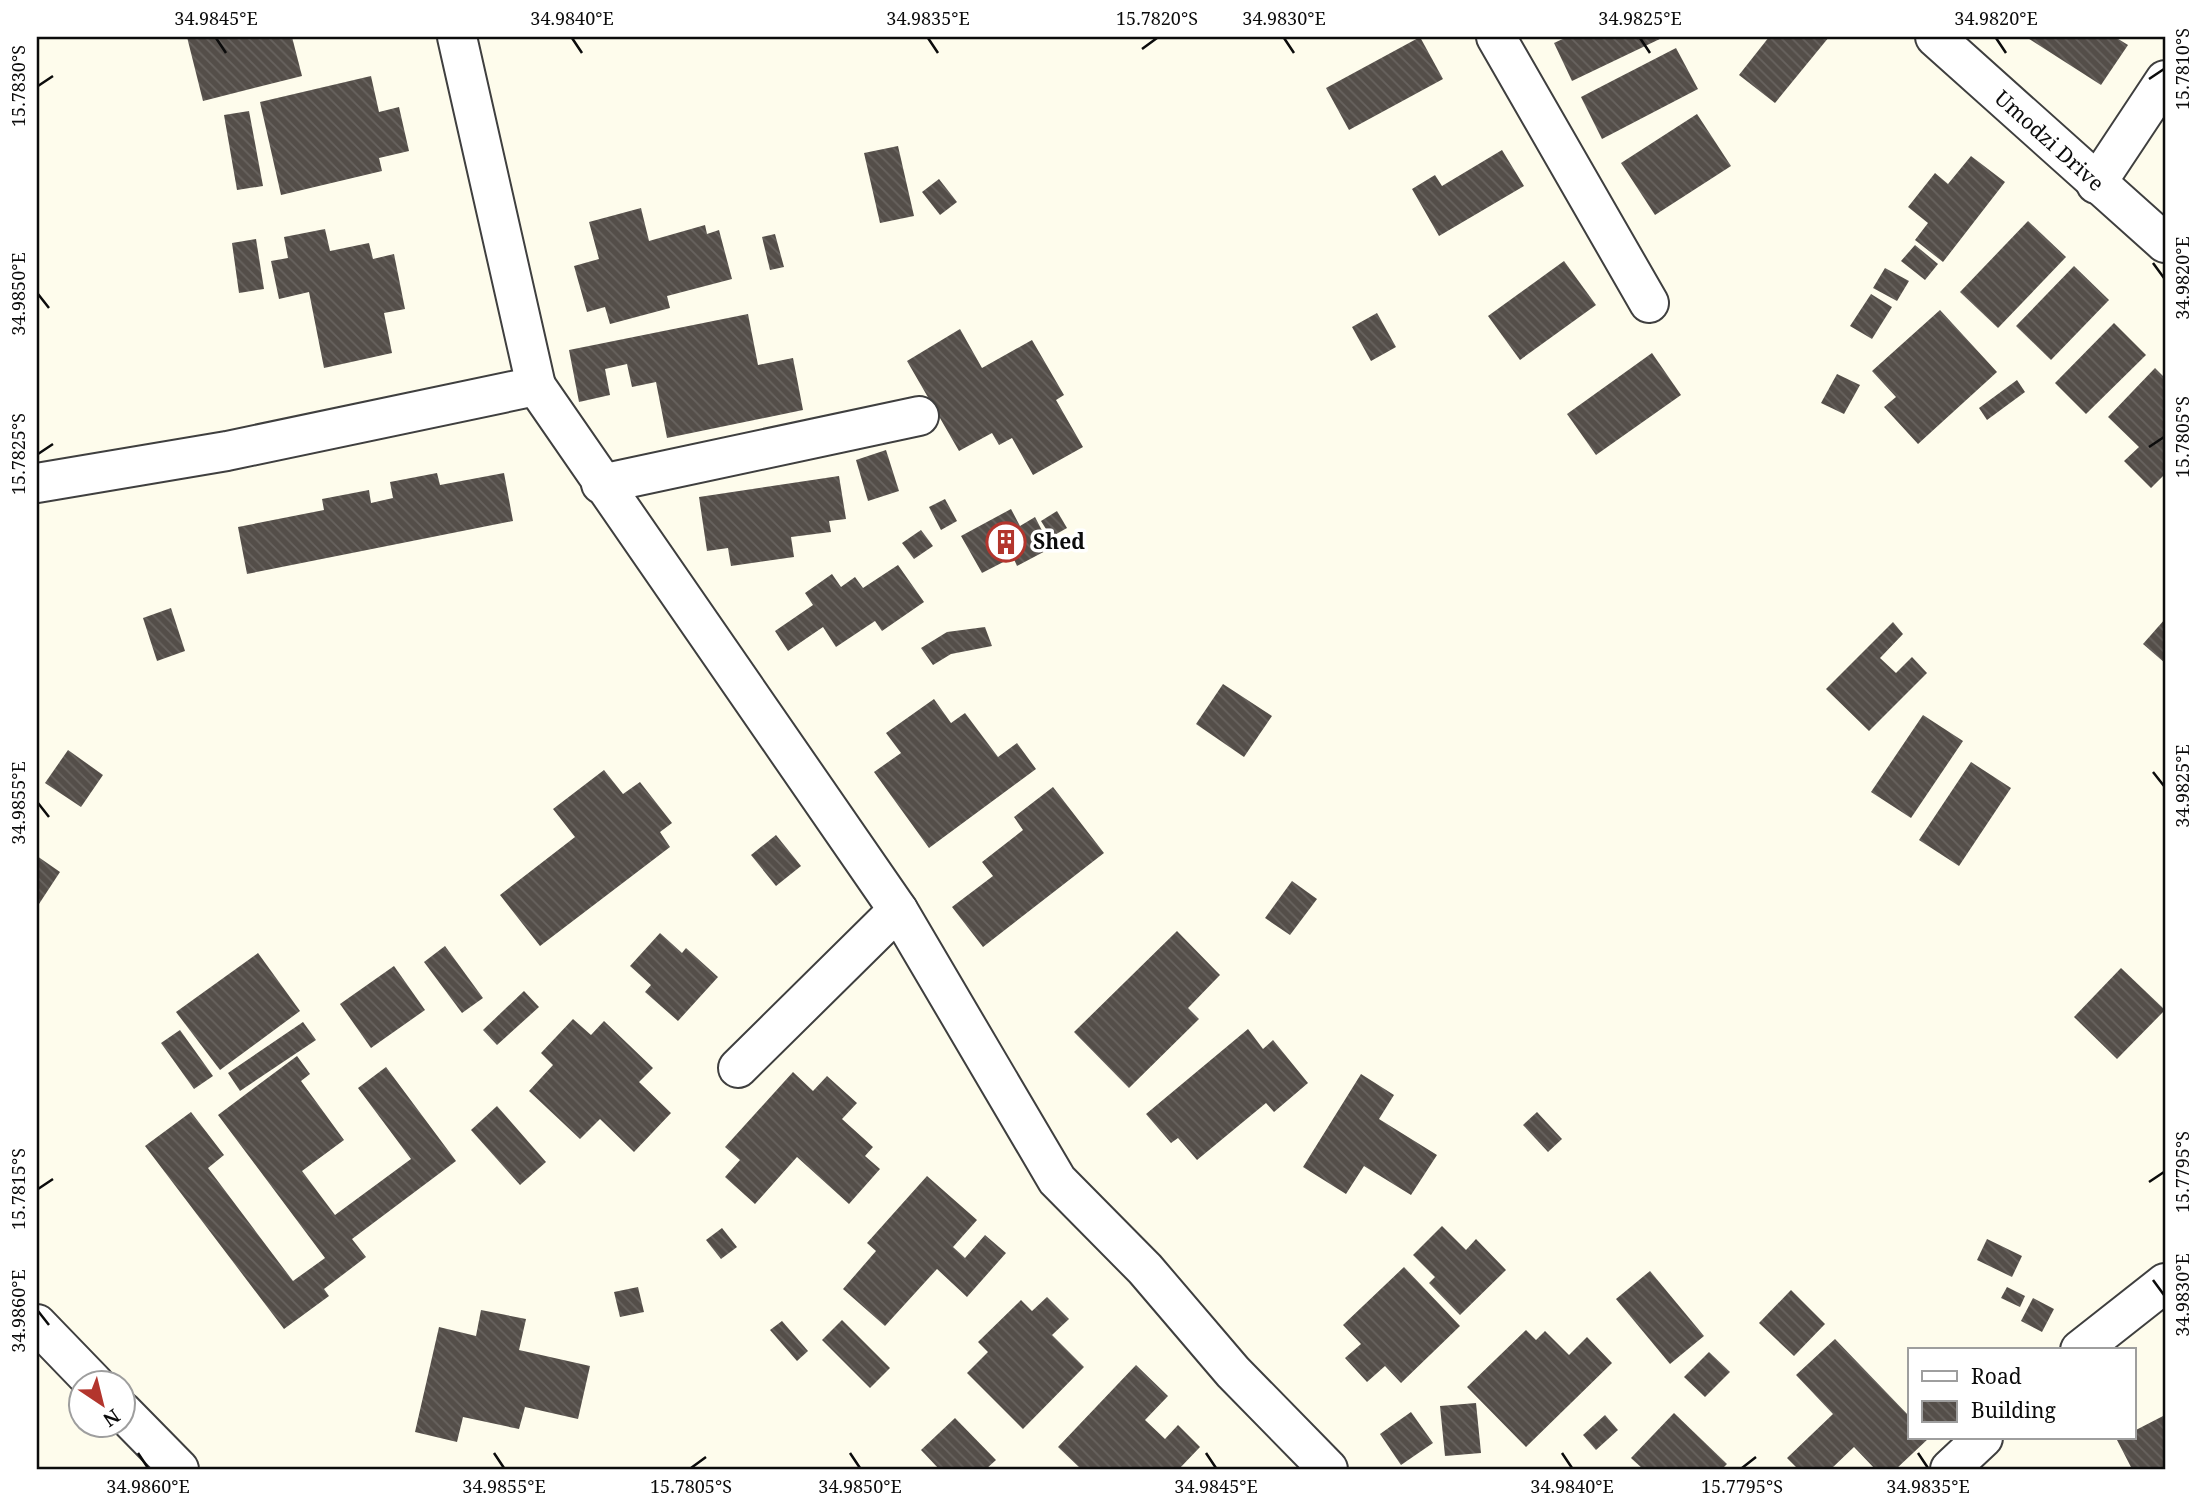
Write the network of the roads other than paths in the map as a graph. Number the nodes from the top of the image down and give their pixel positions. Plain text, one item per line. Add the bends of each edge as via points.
1 (457, 37) edge
2 (1496, 37) edge
3 (1935, 37) edge
4 (2165, 80) edge
5 (2096, 184) junction
6 (2165, 243) edge
7 (1649, 303) dead end
8 (536, 386) junction
9 (919, 416) dead end
10 (37, 483) edge
11 (601, 484) junction
12 (898, 910) junction
13 (738, 1068) dead end
14 (2165, 1283) edge
15 (37, 1324) edge
16 (2083, 1348) edge
17 (81, 1370) edge
18 (136, 1425) edge
19 (1981, 1440) edge
20 (179, 1469) edge
21 (1328, 1469) edge
22 (1950, 1469) edge

1 - 8 street
2 - 7 street
3 - 5 street, Umodzi Drive
4 - 5 street
5 - 6 street, Umodzi Drive
8 - 10 street via 228,451
8 - 11 street
9 - 11 street
11 - 12 street
12 - 13 street
12 - 21 street via 1057,1180
14 - 16 street
15 - 17 street
18 - 20 street
19 - 22 street

